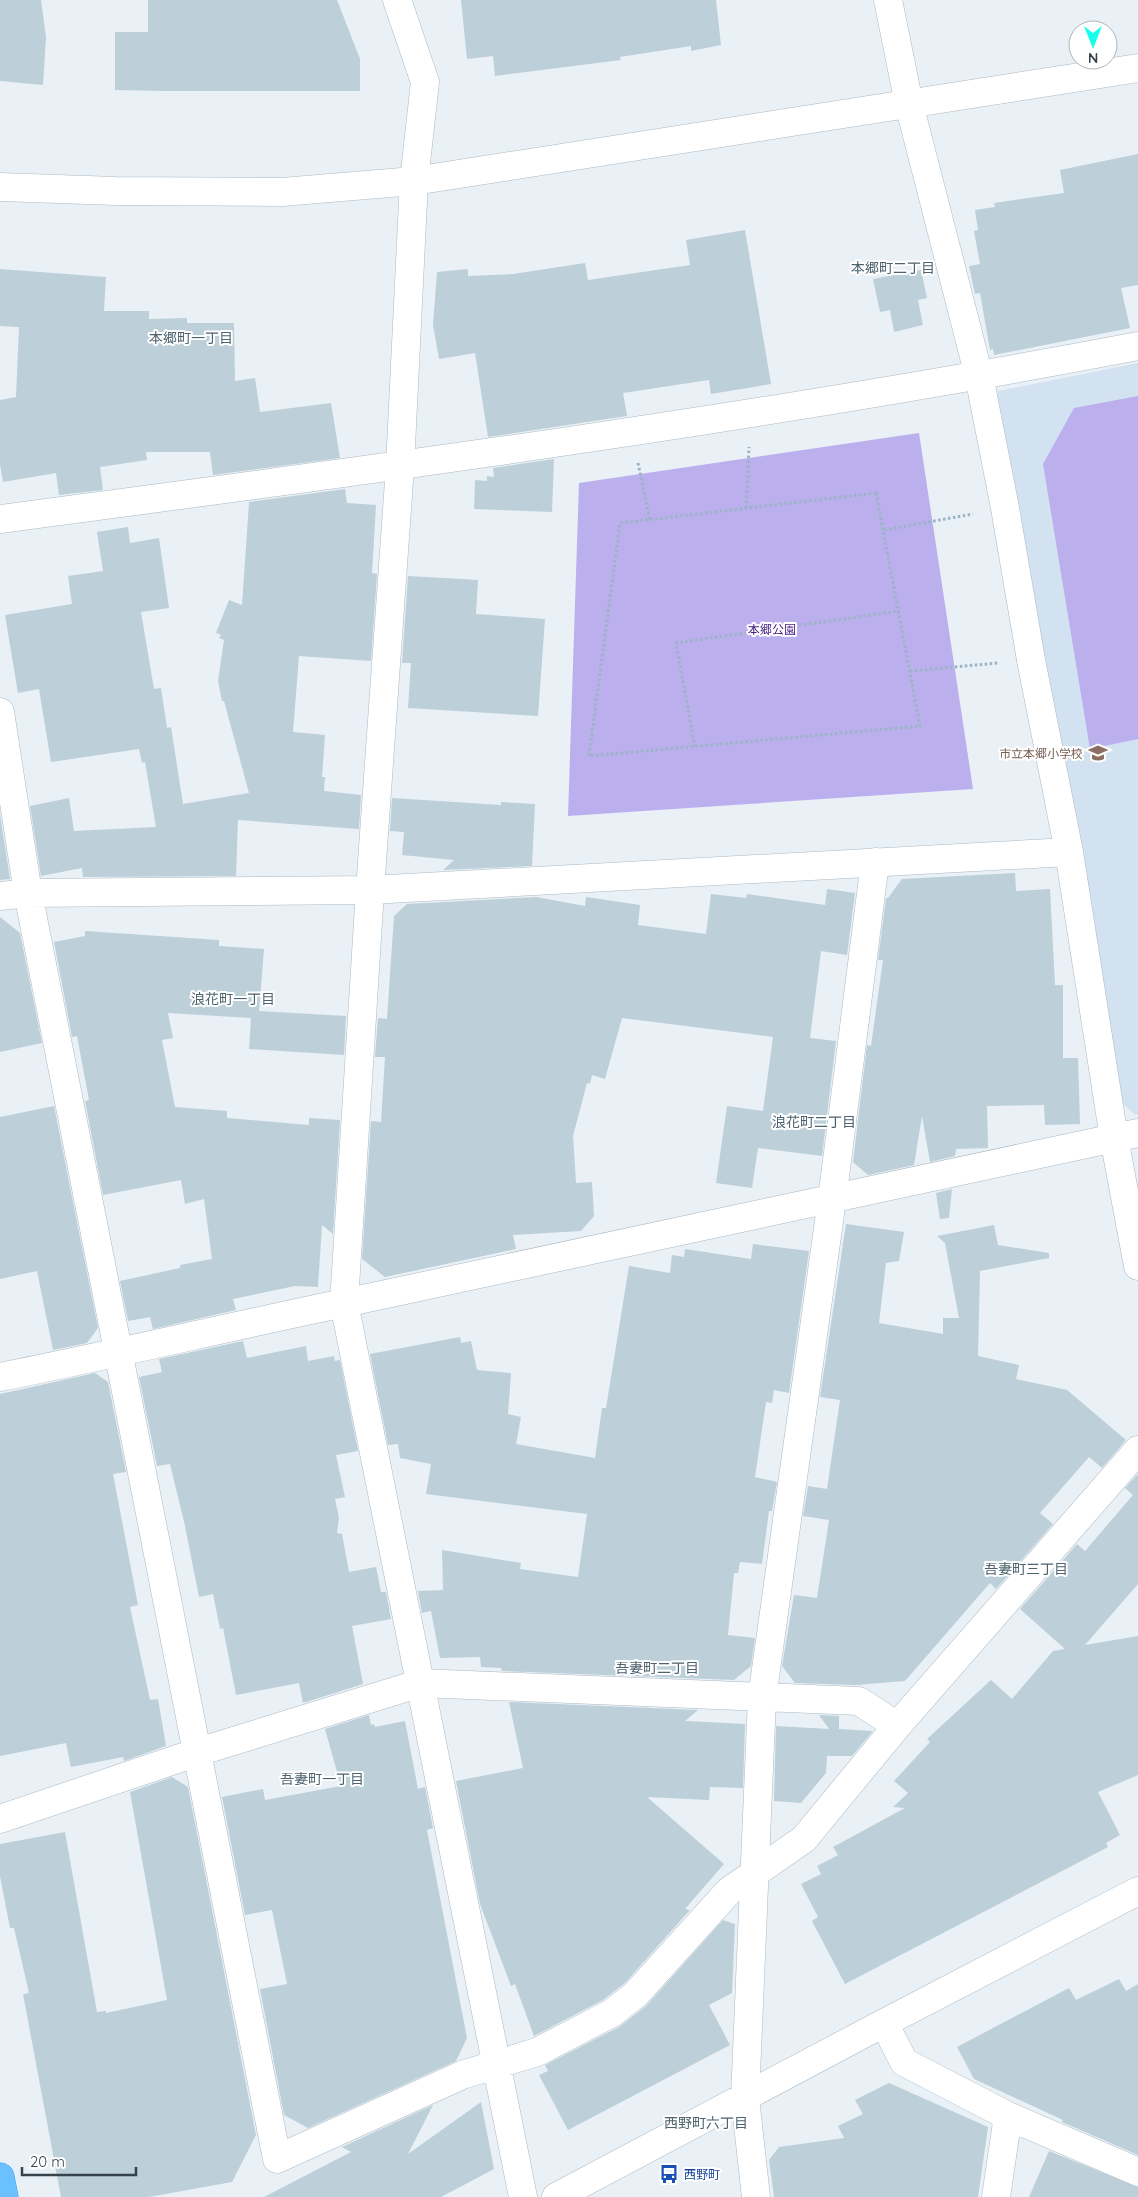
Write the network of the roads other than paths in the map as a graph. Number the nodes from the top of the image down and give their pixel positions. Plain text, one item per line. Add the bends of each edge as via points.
1 (397, 0) edge
2 (888, 0) edge
3 (1138, 68) edge
4 (909, 104) junction
5 (414, 181) junction
6 (0, 187) edge
7 (1138, 346) edge
8 (979, 376) junction
9 (400, 467) junction
10 (0, 519) edge
11 (0, 712) edge
12 (1069, 852) junction
13 (876, 862) junction
14 (370, 890) junction
15 (28, 893) junction
16 (0, 896) edge
17 (1126, 1136) edge
18 (832, 1200) junction
19 (1138, 1266) edge
20 (344, 1303) junction
21 (120, 1353) junction
22 (0, 1377) edge
23 (1138, 1450) edge
24 (420, 1683) junction
25 (762, 1698) junction
26 (896, 1726) junction
27 (198, 1752) junction
28 (0, 1820) edge
29 (754, 1874) junction
30 (1138, 1891) edge
31 (884, 2023) junction
32 (496, 2063) junction
33 (745, 2098) junction
34 (1008, 2116) junction
35 (1138, 2172) edge
36 (0, 2177) edge
37 (4, 2197) edge
38 (523, 2197) edge
39 (556, 2197) edge
40 (756, 2197) edge
41 (996, 2197) edge

1 - 5 street via 425,82
2 - 4 street
3 - 4 street
4 - 5 street
4 - 8 street
5 - 6 street via 282,192
5 - 9 street
7 - 8 street
8 - 9 street
8 - 12 street
9 - 10 street
9 - 14 street
11 - 15 street
12 - 13 street
12 - 17 street
13 - 14 street
13 - 18 street
14 - 15 street
14 - 20 street
15 - 16 street
15 - 21 street
17 - 18 street
17 - 19 street
18 - 20 street
18 - 25 street
20 - 21 street
20 - 24 street
21 - 22 street
21 - 27 street
23 - 26 street
24 - 25 street
24 - 27 street
24 - 32 street
25 - 26 street via 860,1702
25 - 29 street
26 - 29 street via 804,1839
27 - 28 street
27 - 32 street via 277,2158 462,2075
29 - 32 street via 729,1891 636,1994 612,2013 537,2052
29 - 33 street
30 - 31 street
31 - 33 street
31 - 34 street via 904,2062
32 - 38 street
33 - 39 street
33 - 40 street
34 - 35 street
34 - 41 street
36 - 37 highway

